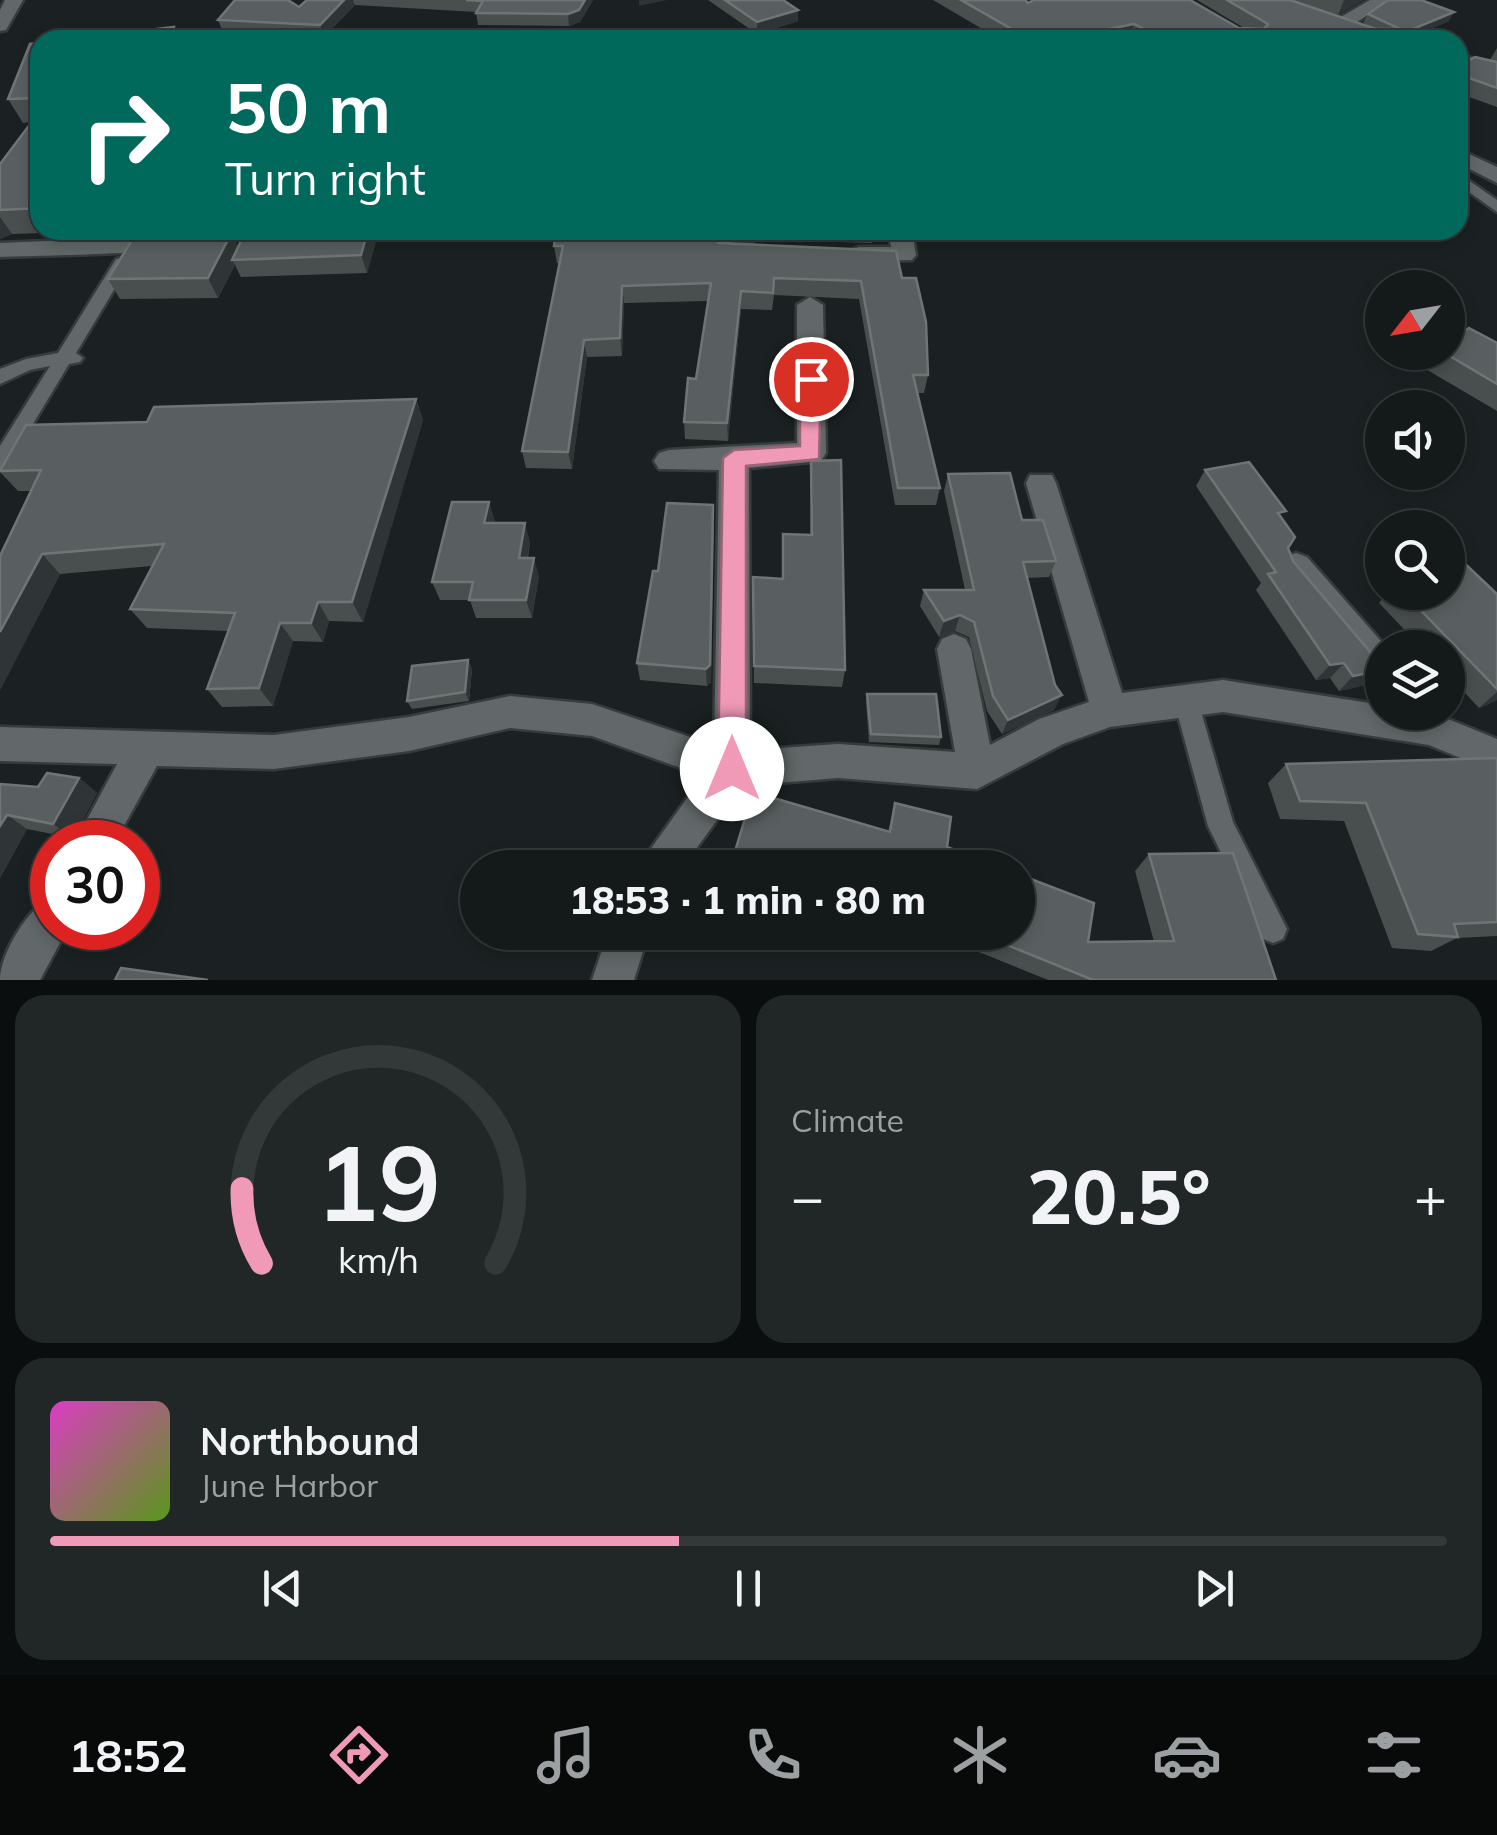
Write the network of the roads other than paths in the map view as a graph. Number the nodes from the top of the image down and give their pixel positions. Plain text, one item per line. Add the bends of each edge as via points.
1 (14, 0) edge
2 (1382, 0) edge
3 (0, 26) edge
4 (1356, 30) edge
5 (1468, 63) edge
6 (1497, 72) edge
7 (1468, 160) edge
8 (1497, 176) edge
9 (1468, 184) edge
10 (1497, 206) edge
11 (165, 240) edge
12 (720, 240) edge
13 (902, 240) edge
14 (134, 244) junction
15 (0, 250) edge
16 (776, 251) edge
17 (831, 253) edge
18 (810, 304) dead end
19 (71, 358) junction
20 (0, 378) edge
21 (734, 458) junction
22 (669, 461) dead end
23 (0, 462) edge
24 (1041, 483) dead end
25 (1296, 566) edge
26 (1365, 647) edge
27 (954, 649) dead end
28 (1186, 701) junction
29 (1110, 711) junction
30 (1365, 714) edge
31 (1443, 730) edge
32 (0, 744) edge
33 (148, 746) junction
34 (1497, 756) edge
35 (732, 769) junction
36 (977, 771) junction
37 (106, 820) edge
38 (671, 850) edge
39 (1272, 929) dead end
40 (34, 950) edge
41 (622, 950) edge
42 (18, 980) edge
43 (612, 980) edge

1 - 3 street
2 - 4 street via 1332,23
5 - 6 street
7 - 8 street
9 - 10 lane
11 - 14 street
12 - 16 street via 720,250
13 - 17 street via 904,255
14 - 15 street
14 - 19 lane
18 - 21 street via 811,453
19 - 20 lane via 11,369
19 - 23 lane
21 - 22 street
21 - 35 street
24 - 29 street
25 - 26 street
27 - 36 street
28 - 29 street
28 - 30 street via 1223,696
28 - 39 lane via 1221,826
29 - 36 street via 1052,731
31 - 34 street
32 - 33 street
33 - 35 street via 274,752 510,712 592,720
33 - 37 street
35 - 36 street via 838,761
35 - 38 street
40 - 42 street
41 - 43 street

